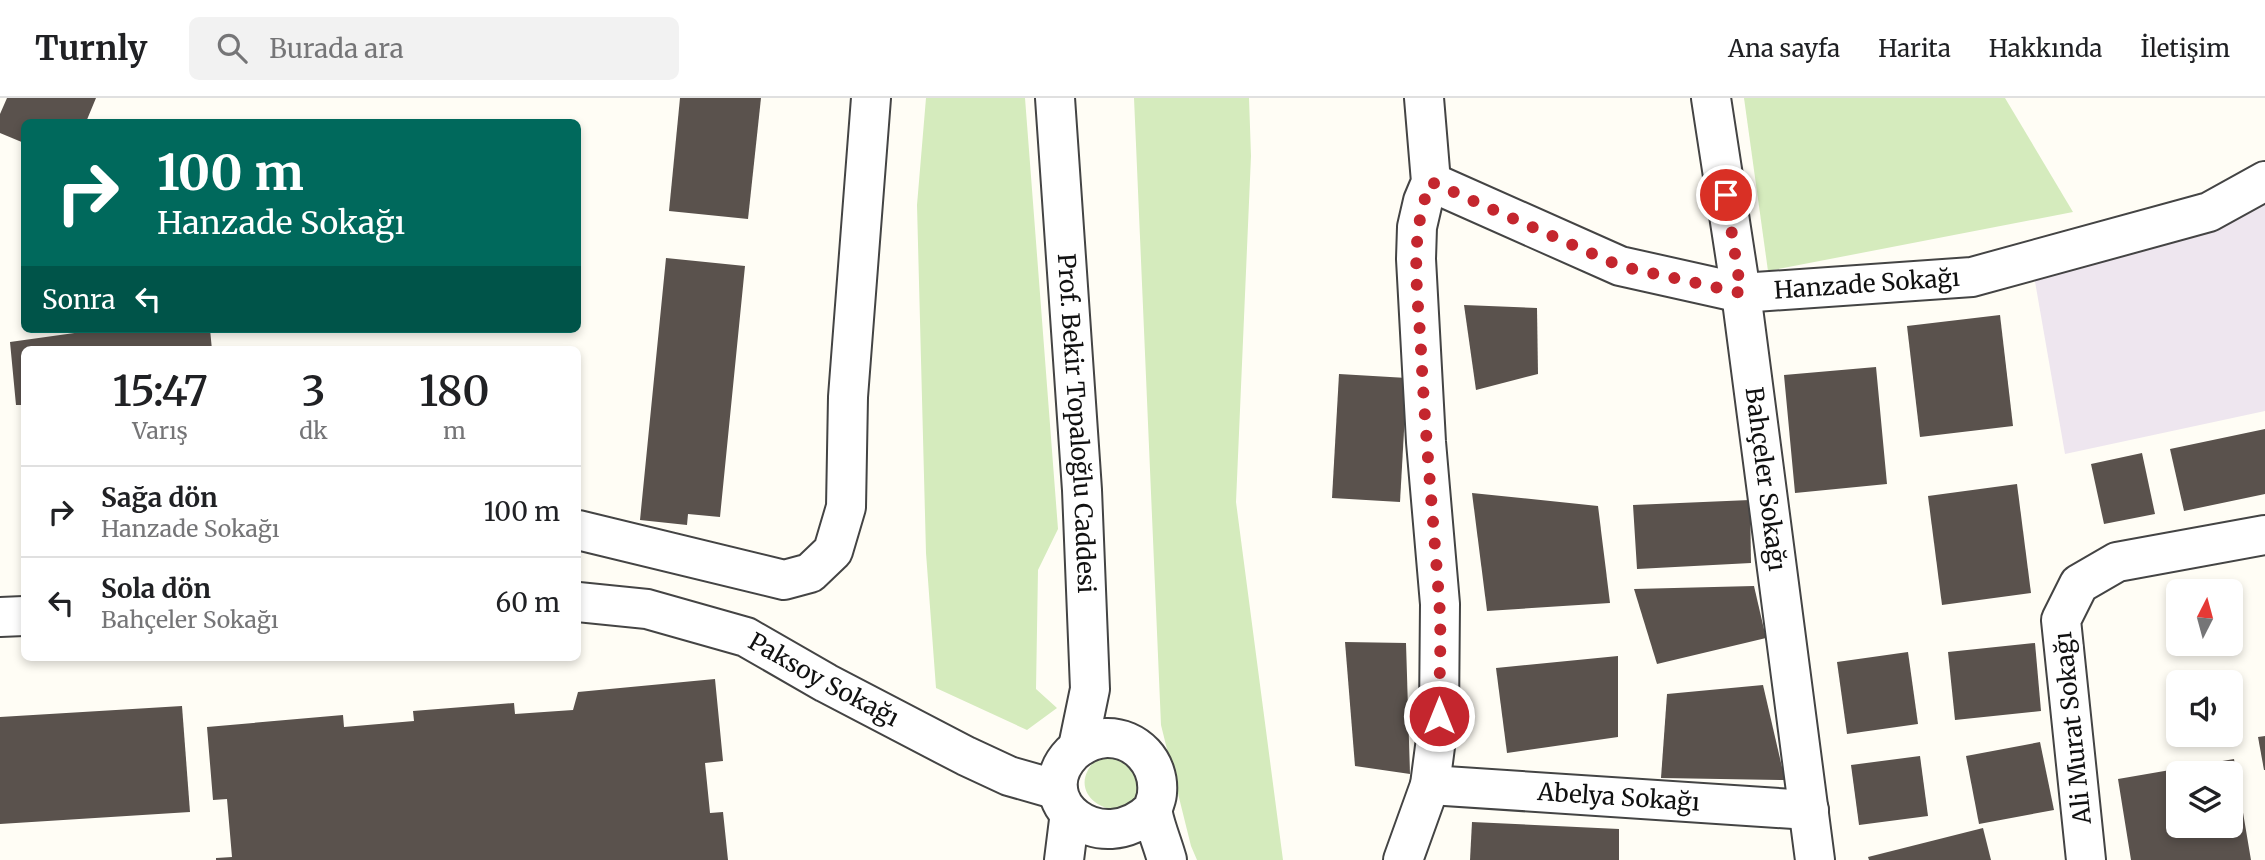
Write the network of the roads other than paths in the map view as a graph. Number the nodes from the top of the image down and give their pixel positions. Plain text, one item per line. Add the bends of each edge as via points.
1 (872, 98) edge
2 (1055, 98) edge
3 (1424, 98) edge
4 (1711, 98) edge
5 (2265, 181) edge
6 (1431, 182) junction
7 (1741, 293) junction
8 (581, 531) edge
9 (2265, 535) edge
10 (581, 602) edge
11 (21, 616) edge
12 (0, 617) edge
13 (1078, 747) junction
14 (1430, 785) junction
15 (1064, 805) junction
16 (1153, 810) junction
17 (1809, 810) junction
18 (1065, 860) edge
19 (1167, 860) edge
20 (1403, 860) edge
21 (1815, 860) edge
22 (2086, 860) edge

1 - 8 street via 848,397 846,507 833,551 810,573 784,580
2 - 13 street, Prof. Bekir Topaloğlu Caddesi via 1082,489 1090,689
3 - 6 street
4 - 7 street, Bahçeler Sokağı
5 - 7 street, Hanzade Sokağı via 2209,212 1972,277
6 - 7 street, Hanzade Sokağı via 1620,266
6 - 14 street via 1417,227 1416,259 1440,604 1439,716
7 - 17 street, Bahçeler Sokağı
9 - 22 street, Ali Murat Sokağı via 2117,562 2079,584 2061,620
10 - 15 street, Paksoy Sokağı via 647,609 746,638
11 - 12 street
13 - 15 street via 1059,774
13 - 16 street via 1109,738 1139,749 1151,761 1156,777
14 - 17 street, Abelya Sokağı
14 - 20 street
15 - 16 street via 1082,830 1097,837 1129,833
15 - 18 street
16 - 19 street
17 - 21 street, Bahçeler Sokağı

